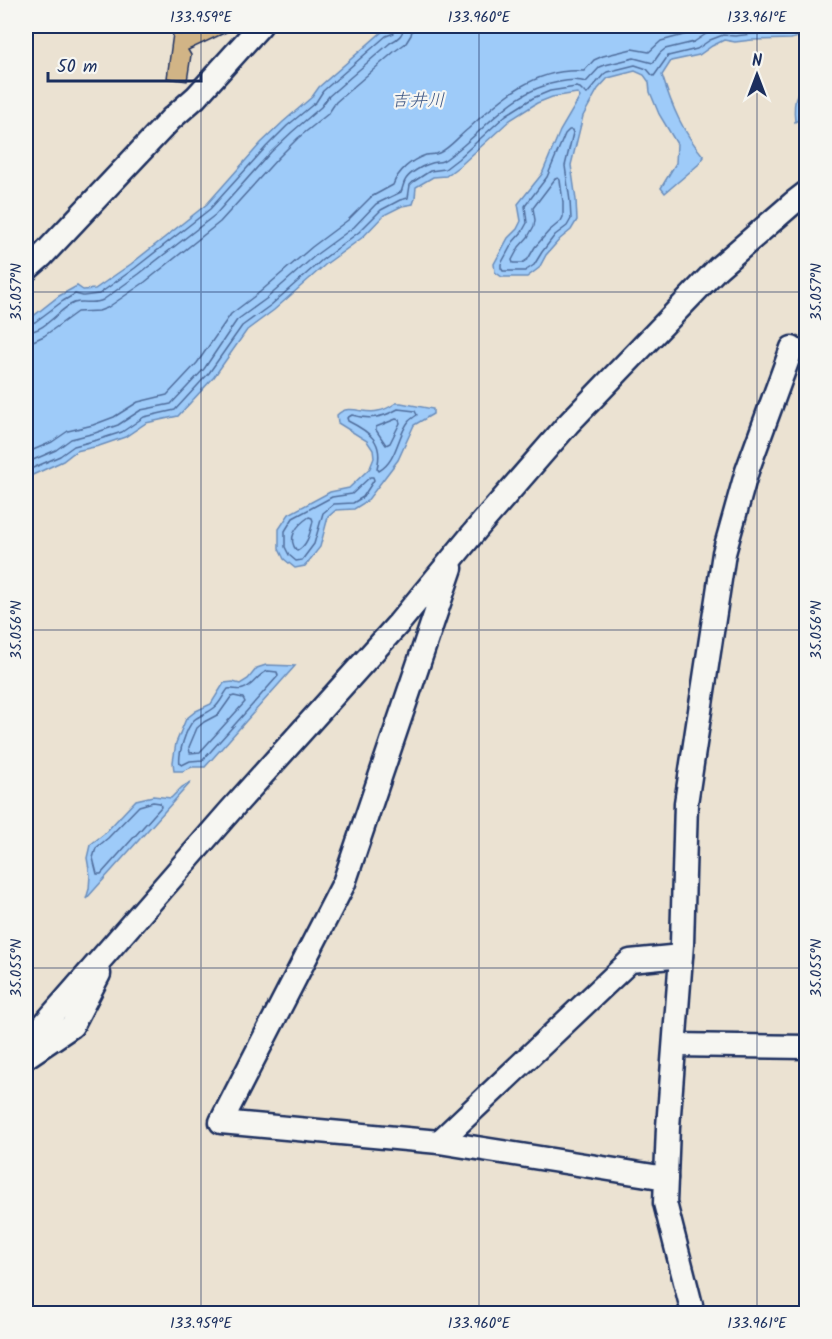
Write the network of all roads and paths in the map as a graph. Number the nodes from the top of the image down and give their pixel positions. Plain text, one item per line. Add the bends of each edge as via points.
1 (260, 26) edge
2 (807, 193) edge
3 (26, 270) edge
4 (792, 348) dead end
5 (455, 555) junction
6 (116, 941) junction
7 (681, 956) junction
8 (675, 1045) junction
9 (26, 1046) edge
10 (807, 1047) edge
11 (26, 1058) edge
12 (439, 1142) junction
13 (666, 1178) junction
14 (691, 1314) edge

1 - 3 street
2 - 5 street via 718,268 568,424
4 - 7 street via 747,471 724,554 686,803
5 - 6 street
5 - 12 street via 344,883 222,1122
6 - 9 street
6 - 11 street via 72,1026
7 - 8 street
7 - 12 street via 630,961
8 - 10 street
8 - 13 street
12 - 13 street
13 - 14 street via 665,1203 692,1305

